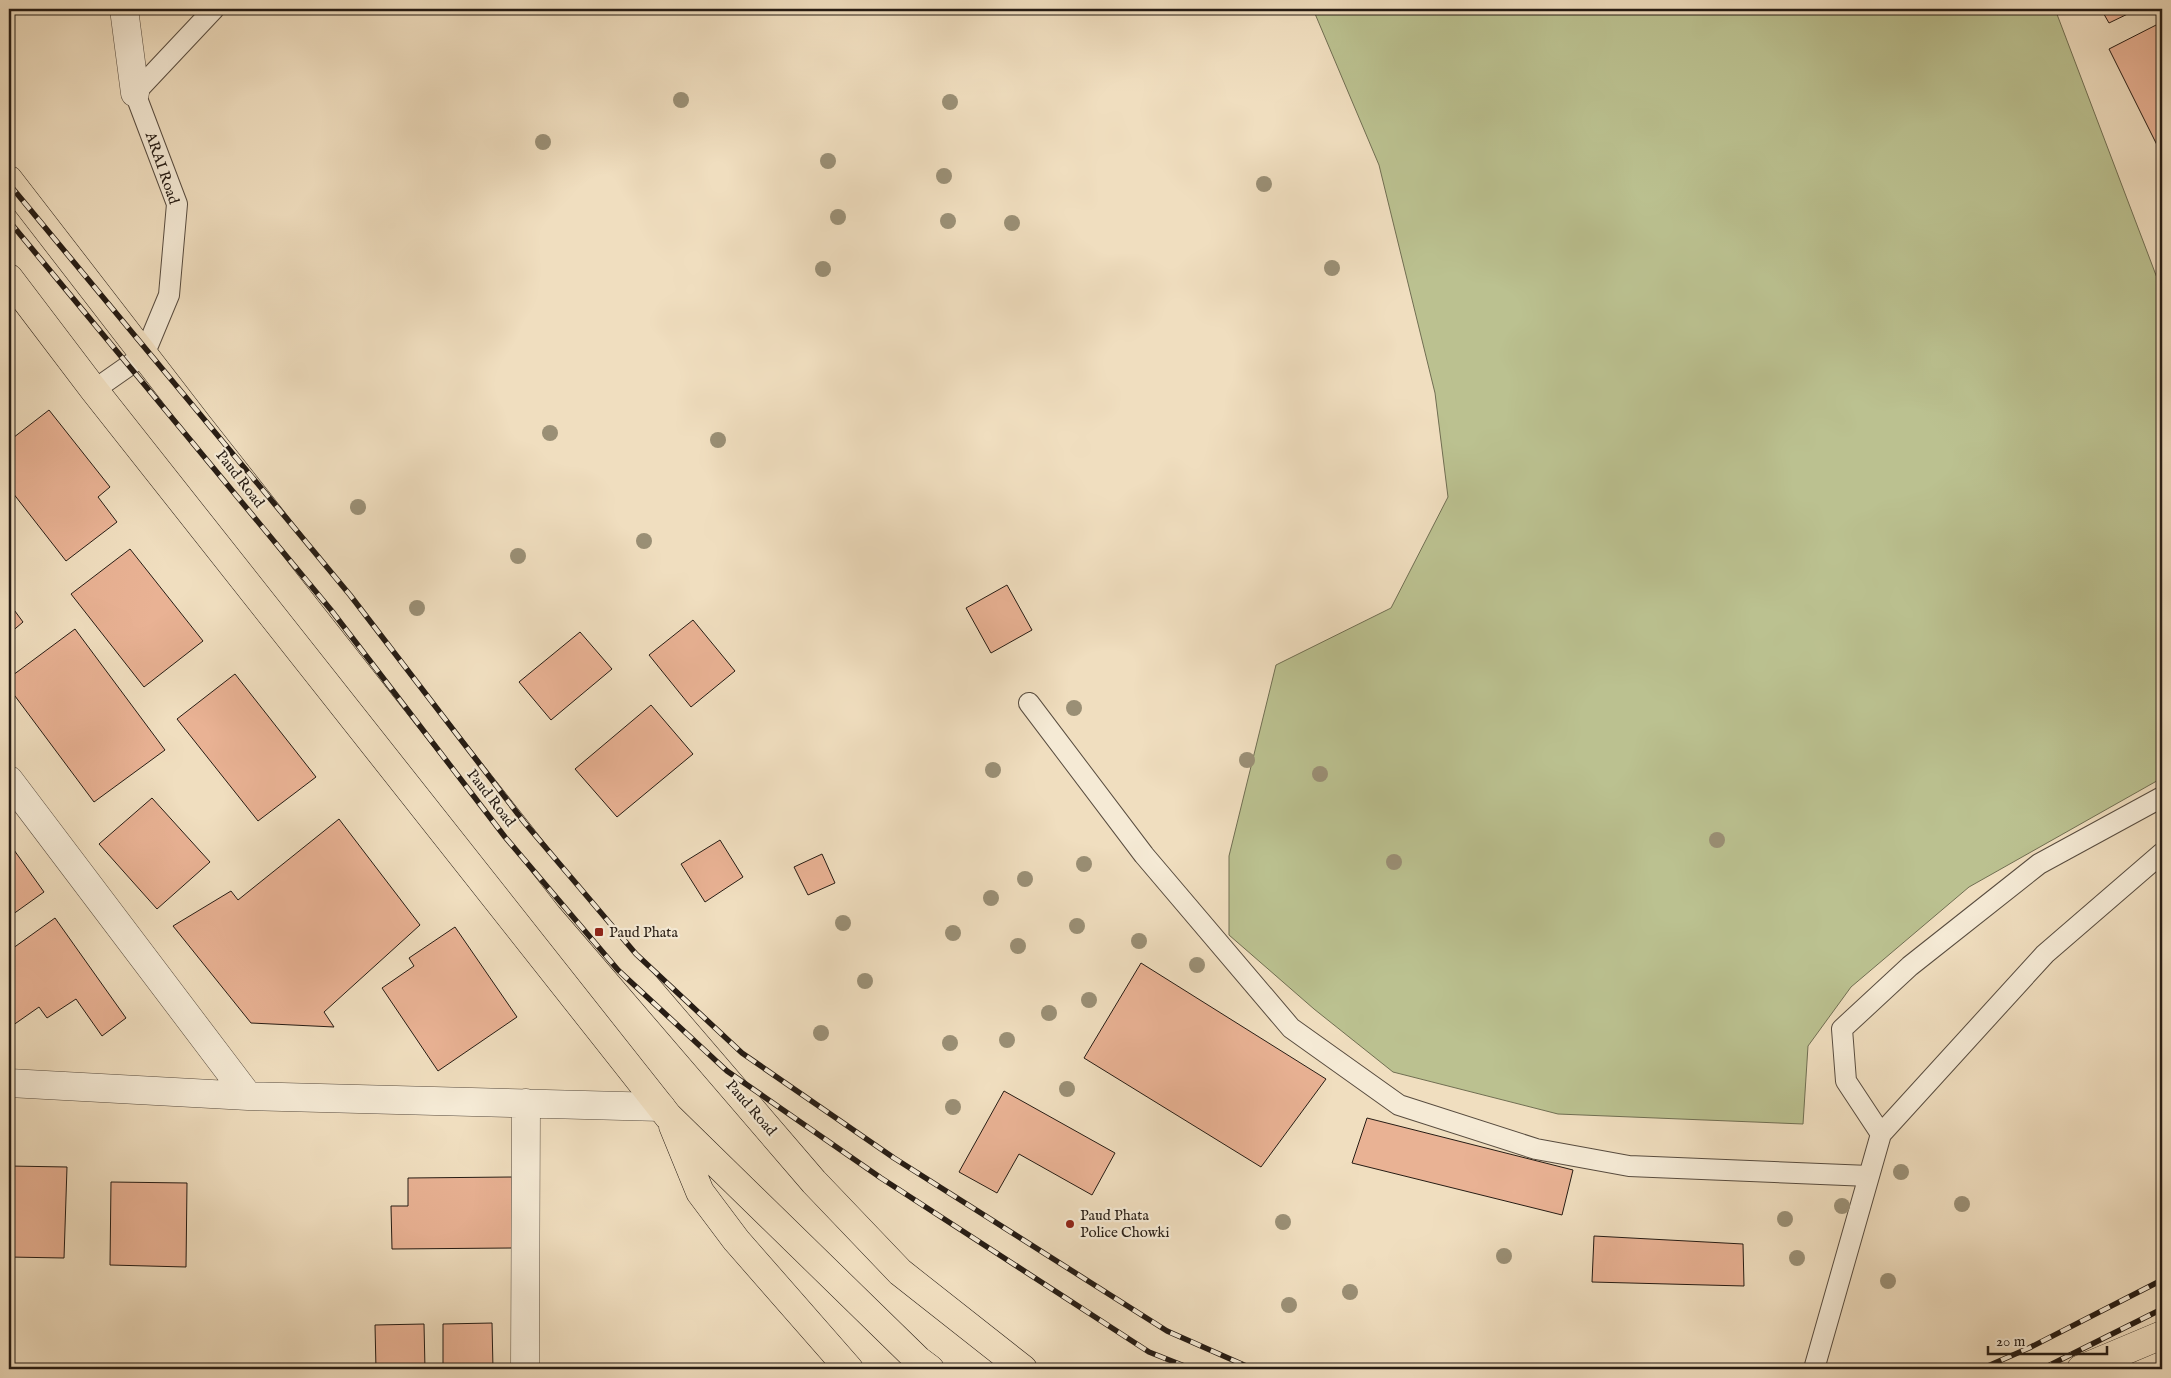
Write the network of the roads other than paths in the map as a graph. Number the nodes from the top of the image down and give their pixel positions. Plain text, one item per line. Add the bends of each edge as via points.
1 (124, 9) edge
2 (214, 9) edge
3 (135, 93) junction
4 (9, 180) edge
5 (9, 278) edge
6 (144, 355) junction
7 (94, 390) junction
8 (1029, 703) dead end
9 (9, 780) edge
10 (2162, 797) edge
11 (2162, 853) edge
12 (9, 1083) edge
13 (248, 1096) junction
14 (526, 1103) junction
15 (664, 1111) junction
16 (1881, 1134) junction
17 (1869, 1176) junction
18 (2162, 1335) edge
19 (525, 1369) edge
20 (848, 1369) edge
21 (930, 1369) edge
22 (1023, 1369) edge
23 (1814, 1369) edge
24 (2081, 1369) edge

1 - 3 street
2 - 3 lane
3 - 6 lane, ARAI Road via 177,204 169,294
4 - 6 main road, Paud Road
5 - 7 main road
6 - 7 lane
6 - 22 main road, Paud Road via 570,898 808,1175 900,1272
7 - 15 main road
8 - 17 lane via 1144,855 1291,1028 1399,1105 1536,1149 1629,1166
9 - 13 street
10 - 16 lane via 2039,864 1910,966 1842,1030 1846,1081
11 - 16 lane via 2045,954
12 - 13 street
13 - 14 street
14 - 15 street
14 - 19 street
15 - 20 main road via 700,1192 736,1240
15 - 21 main road
16 - 17 lane
17 - 23 lane
18 - 24 main road

